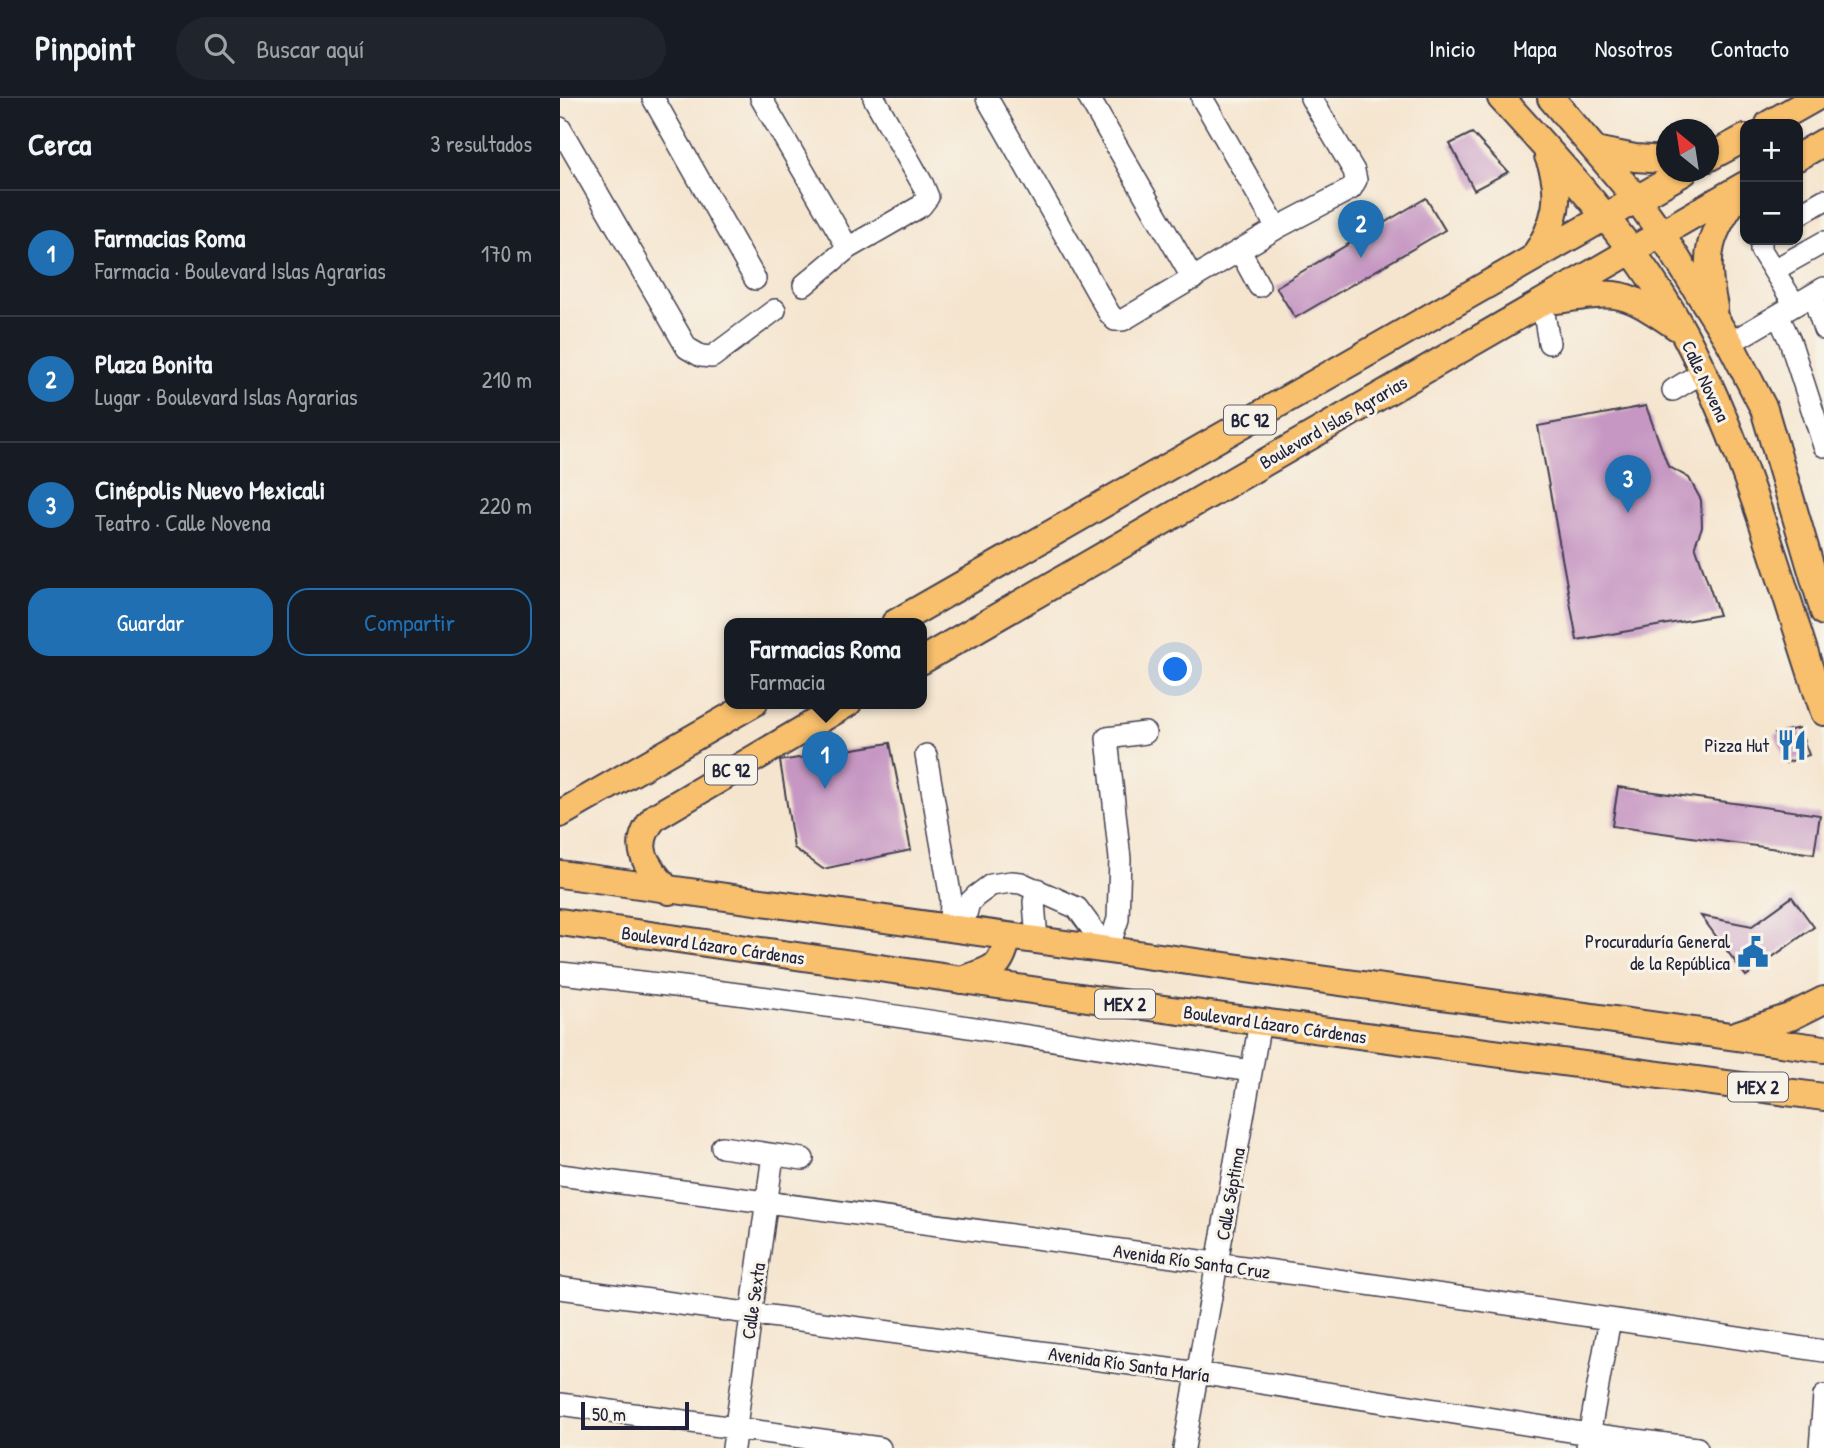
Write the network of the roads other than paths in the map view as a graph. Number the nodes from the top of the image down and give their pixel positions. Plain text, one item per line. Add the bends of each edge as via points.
1 (653, 98) edge
2 (761, 98) edge
3 (873, 98) edge
4 (987, 98) edge
5 (1089, 98) edge
6 (1202, 98) edge
7 (1311, 98) edge
8 (1501, 98) edge
9 (1551, 98) edge
10 (1815, 98) edge
11 (1778, 119) edge
12 (560, 128) edge
13 (1740, 141) edge
14 (1543, 145) junction
15 (1595, 150) junction
16 (1719, 152) edge
17 (1656, 159) edge
18 (1666, 182) edge
19 (1740, 188) edge
20 (1740, 192) edge
21 (1636, 198) junction
22 (1824, 200) edge
23 (1803, 212) edge
24 (1605, 217) junction
25 (1277, 228) junction
26 (1661, 233) junction
27 (1824, 242) edge
28 (1761, 245) edge
29 (848, 248) junction
30 (1631, 250) junction
31 (1240, 251) junction
32 (1532, 259) junction
33 (1774, 270) junction
34 (755, 279) dead end
35 (1193, 279) junction
36 (804, 285) dead end
37 (1259, 286) dead end
38 (1803, 301) edge
39 (1542, 302) junction
40 (775, 310) dead end
41 (1824, 329) edge
42 (1683, 332) junction
43 (1724, 333) junction
44 (1549, 343) dead end
45 (1352, 362) junction
46 (1703, 372) junction
47 (1673, 390) dead end
48 (1294, 445) junction
49 (1824, 446) edge
50 (1741, 462) junction
51 (1807, 550) junction
52 (981, 574) junction
53 (1824, 612) edge
54 (904, 618) edge
55 (927, 621) edge
56 (927, 658) edge
57 (744, 709) edge
58 (838, 709) edge
59 (1824, 712) edge
60 (1145, 733) dead end
61 (926, 755) dead end
62 (560, 814) edge
63 (560, 874) edge
64 (1037, 889) junction
65 (669, 891) junction
66 (560, 923) edge
67 (956, 928) junction
68 (1008, 936) junction
69 (1037, 940) junction
70 (1108, 950) junction
71 (560, 972) edge
72 (960, 980) junction
73 (1824, 1000) edge
74 (1260, 1022) junction
75 (1732, 1036) junction
76 (1824, 1049) edge
77 (1251, 1071) junction
78 (1824, 1097) edge
79 (722, 1147) dead end
80 (773, 1154) junction
81 (803, 1159) dead end
82 (560, 1175) edge
83 (766, 1202) junction
84 (1217, 1264) junction
85 (560, 1288) edge
86 (751, 1314) junction
87 (1610, 1319) junction
88 (1824, 1352) edge
89 (1198, 1373) junction
90 (1824, 1396) edge
91 (560, 1404) edge
92 (734, 1438) edge
93 (1588, 1441) edge
94 (880, 1448) edge
95 (1184, 1448) edge
96 (1697, 1448) edge
97 (1821, 1448) edge

1 - 34 street
2 - 29 street
3 - 29 street via 928,197 921,206
4 - 35 street via 1115,320 1123,320
5 - 35 street
6 - 25 street
7 - 25 street via 1356,180 1351,188
8 - 14 main road, Calle Novena
9 - 15 main road, Calle Novena
10 - 11 main road
12 - 40 street via 687,348 712,356
13 - 16 main road
14 - 24 main road, Calle Novena
14 - 32 main road via 1555,174 1557,204 1549,233
15 - 17 main road
15 - 21 main road, Calle Novena
18 - 21 main road, BC 92
19 - 26 main road, Boulevard Islas Agrarias / BC 92
20 - 43 main road via 1710,247 1707,267
21 - 24 main road, BC 92
21 - 26 main road, Calle Novena
22 - 23 street
24 - 30 main road, Calle Novena
24 - 32 main road, BC 92
25 - 31 street
26 - 30 main road, Boulevard Islas Agrarias / BC 92
26 - 43 main road, Calle Novena
27 - 33 street
28 - 33 street
29 - 36 street
30 - 39 main road, Boulevard Islas Agrarias / BC 92
30 - 42 main road, Calle Novena
31 - 35 street
31 - 37 street
32 - 45 main road, BC 92
33 - 38 street
38 - 41 street
38 - 43 street
38 - 49 street via 1790,341
39 - 42 main road via 1611,293 1627,296
39 - 44 street
39 - 48 main road, Boulevard Islas Agrarias / BC 92
42 - 46 main road, Calle Novena
43 - 51 main road, Calle Novena via 1765,409
45 - 48 main road via 1362,380 1361,389 1314,420
45 - 52 main road, BC 92
46 - 47 street
46 - 50 main road, Calle Novena
48 - 56 main road, Boulevard Islas Agrarias / BC 92
50 - 51 main road via 1757,461 1765,467 1788,534
50 - 59 main road, Calle Novena
51 - 53 main road, Calle Novena
52 - 54 main road, BC 92
52 - 55 main road via 973,594
57 - 62 main road, BC 92
58 - 65 main road, BC 92 via 655,817 643,831 641,844 648,863
60 - 70 street via 1107,738 1120,859 1118,919
61 - 67 street
63 - 65 main road, MEX 2
64 - 67 street via 1011,882 991,885 969,903
64 - 69 street
64 - 70 street via 1077,908
65 - 67 main road, MEX 2
66 - 72 main road, Boulevard Lázaro Cárdenas / MEX 2
67 - 68 main road, MEX 2
68 - 69 main road, MEX 2
68 - 72 main road via 1000,963
69 - 70 main road, MEX 2
70 - 75 main road, MEX 2
71 - 77 street via 949,1024
72 - 74 main road, Boulevard Lázaro Cárdenas / MEX 2
73 - 75 main road
74 - 77 street, Calle Séptima
74 - 78 main road, Boulevard Lázaro Cárdenas / MEX 2
75 - 76 main road, MEX 2
77 - 84 street, Calle Séptima
79 - 80 street
80 - 81 street
80 - 83 street, Calle Sexta
82 - 83 street, Avenida Río Santa Cruz
83 - 84 street, Avenida Río Santa Cruz
83 - 86 street, Calle Sexta
84 - 87 street, Avenida Río Santa Cruz
84 - 89 street, Calle Séptima
85 - 86 street, Avenida Río Santa María
86 - 89 street, Avenida Río Santa María
86 - 92 street, Calle Sexta
87 - 88 street, Avenida Río Santa Cruz
87 - 93 street
89 - 93 street, Avenida Río Santa María
89 - 95 street, Calle Séptima
90 - 97 street
91 - 92 street
92 - 94 street
93 - 96 street, Avenida Río Santa María

